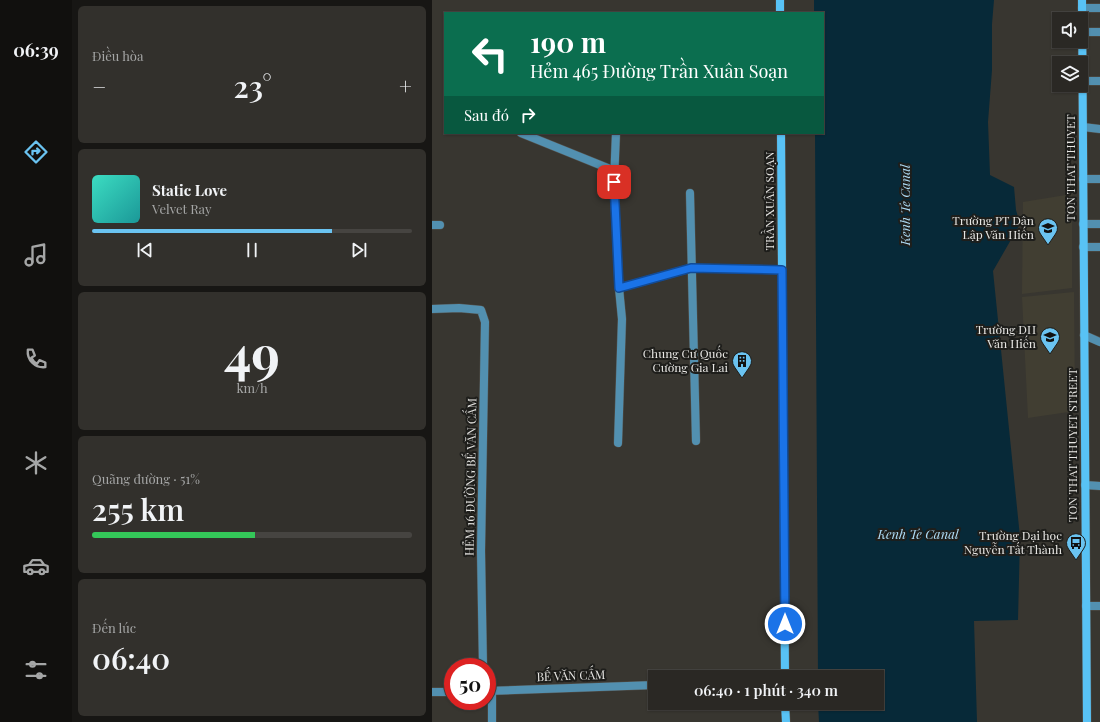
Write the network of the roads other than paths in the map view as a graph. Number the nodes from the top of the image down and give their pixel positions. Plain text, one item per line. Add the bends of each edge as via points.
1 (780, 0) edge
2 (1082, 4) edge
3 (1100, 8) edge
4 (780, 12) edge
5 (1088, 32) edge
6 (1100, 32) edge
7 (1088, 81) edge
8 (1100, 81) edge
9 (1082, 92) edge
10 (1083, 127) junction
11 (1100, 129) edge
12 (524, 134) edge
13 (616, 134) edge
14 (781, 134) edge
15 (615, 170) junction
16 (1083, 179) junction
17 (1100, 179) edge
18 (690, 193) dead end
19 (1083, 224) junction
20 (1100, 224) edge
21 (1083, 247) junction
22 (1100, 247) edge
23 (691, 268) junction
24 (782, 270) junction
25 (619, 288) junction
26 (432, 309) edge
27 (1084, 335) junction
28 (1100, 342) edge
29 (696, 441) dead end
30 (618, 443) dead end
31 (1085, 485) junction
32 (1100, 486) edge
33 (1086, 606) junction
34 (1100, 606) edge
35 (483, 658) edge
36 (785, 670) edge
37 (648, 686) edge
38 (496, 691) edge
39 (432, 692) edge
40 (444, 692) edge
41 (491, 710) edge
42 (785, 710) edge
43 (492, 722) edge
44 (786, 722) edge
45 (1087, 722) edge

1 - 4 main road
2 - 3 street
5 - 6 street
7 - 8 street
9 - 10 main road, TON THAT THUYET
10 - 11 street
10 - 16 main road, TON THAT THUYET
12 - 15 street
13 - 15 street
14 - 24 main road, TRẦN XUÂN SOẠN
15 - 25 street
16 - 17 street
16 - 19 main road, TON THAT THUYET
18 - 23 street
19 - 20 street
19 - 21 main road, TON THAT THUYET
21 - 22 street
21 - 27 main road, TON THAT THUYET
23 - 24 street
23 - 25 street
23 - 29 street
24 - 36 main road, TRẦN XUÂN SOẠN
25 - 30 street via 622,319
26 - 35 street, HẺM 16 ĐƯỜNG BẾ VĂN CẤM via 481,310 485,322 481,551
27 - 28 street
27 - 31 main road, TON THAT THUYET STREET
31 - 32 street
31 - 33 main road, TON THAT THUYET STREET
33 - 34 street
33 - 45 main road, TON THAT THUYET STREET
37 - 38 street, BẾ VĂN CẤM
39 - 40 street
41 - 43 street
42 - 44 main road

